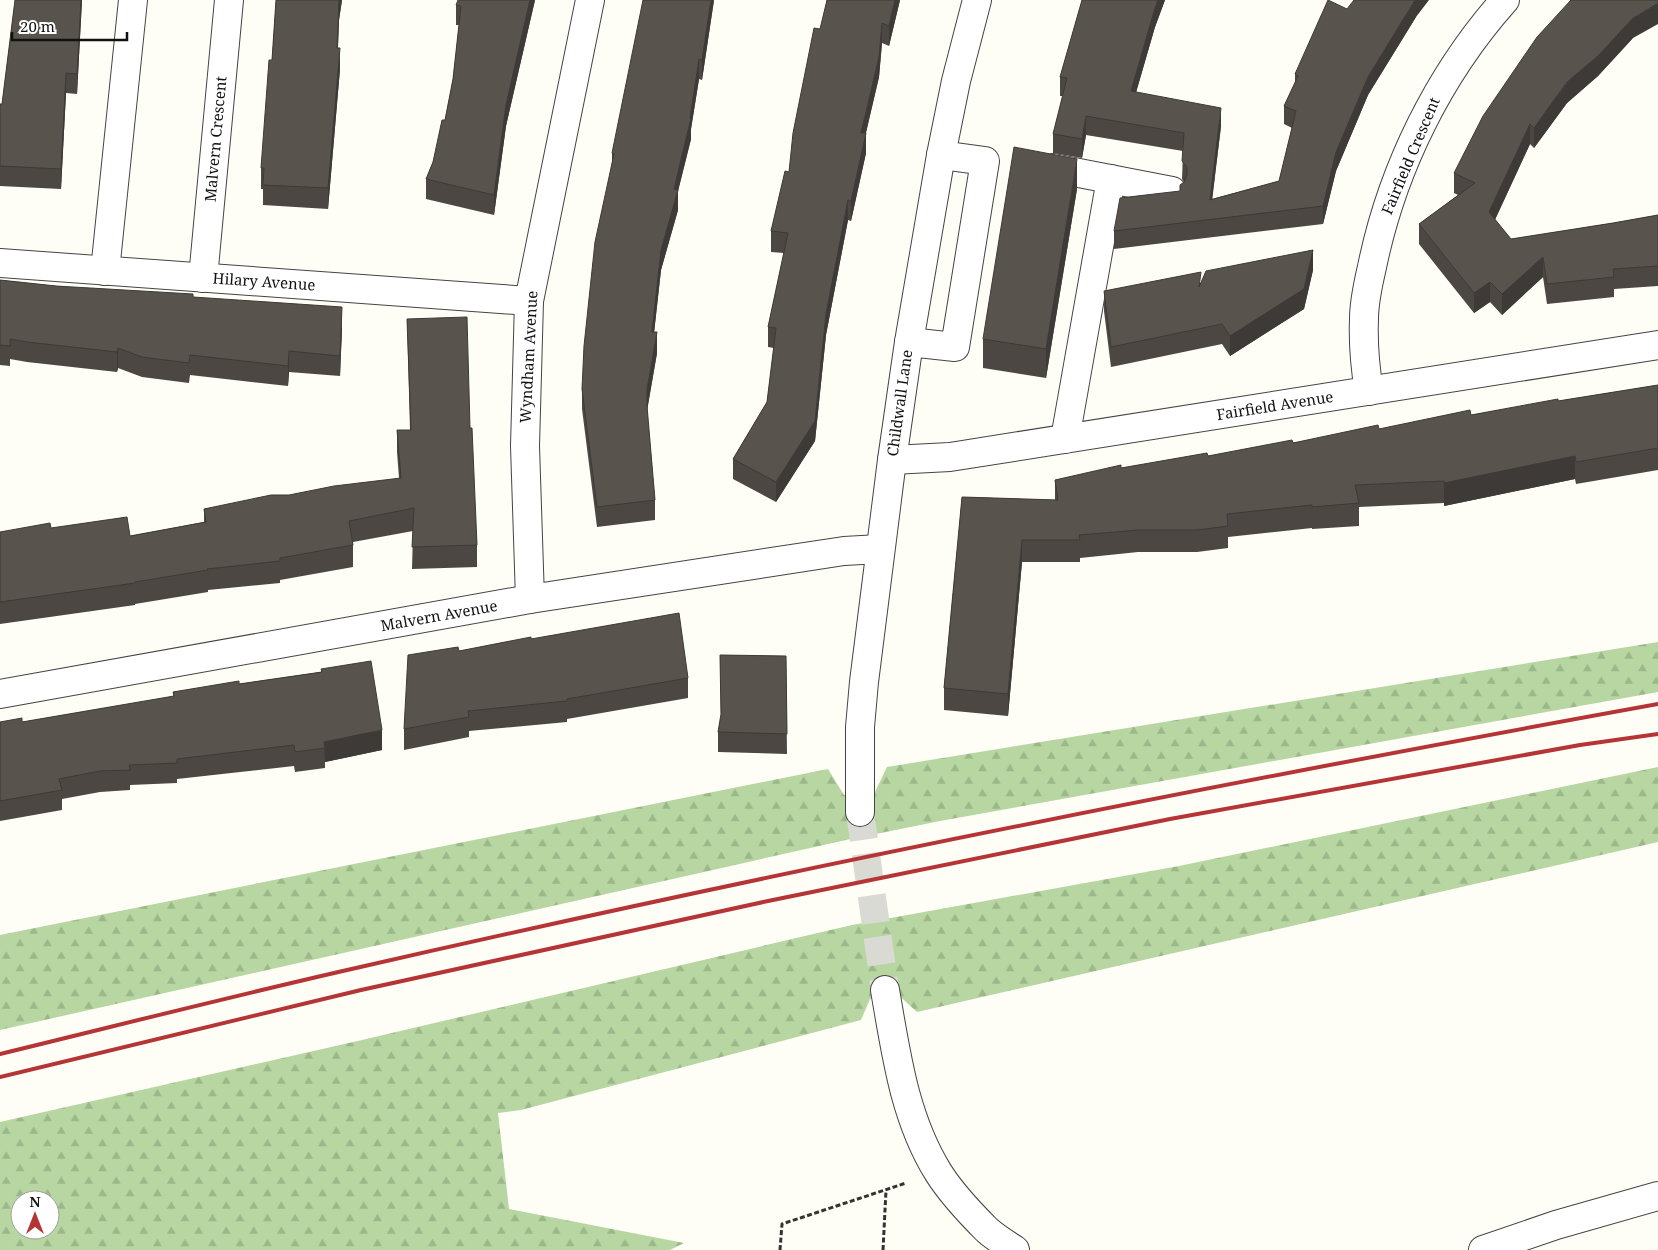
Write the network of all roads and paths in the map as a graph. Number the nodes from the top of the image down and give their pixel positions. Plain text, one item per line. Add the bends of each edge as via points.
1 (132, 0) edge
2 (228, 0) edge
3 (590, 0) edge
4 (977, 0) edge
5 (1505, 0) edge
6 (941, 155) junction
7 (1053, 168) edge
8 (1110, 179) junction
9 (1172, 191) edge
10 (0, 263) edge
11 (105, 271) junction
12 (203, 278) junction
13 (529, 301) junction
14 (908, 342) junction
15 (1658, 346) edge
16 (1369, 391) junction
17 (1065, 439) junction
18 (892, 460) junction
19 (880, 549) junction
20 (530, 600) junction
21 (0, 694) edge
22 (860, 812) tunnel mouth
23 (885, 990) tunnel mouth
24 (938, 1174) junction
25 (886, 1190) junction
26 (1658, 1196) edge
27 (780, 1250) edge
28 (883, 1250) edge
29 (1015, 1250) edge
30 (1483, 1250) edge

1 - 11 street
2 - 12 street, Malvern Crescent
3 - 13 street, Wyndham Avenue
4 - 6 street, Childwall Lane
5 - 16 street, Fairfield Crescent via 1462,54 1434,99 1390,199 1378,240 1364,317 1363,351
6 - 14 street, Childwall Lane
6 - 14 street via 985,161 955,347
7 - 8 street
8 - 9 street
8 - 17 street
10 - 11 street, Hilary Avenue
11 - 12 street, Hilary Avenue
12 - 13 street, Hilary Avenue
13 - 20 street, Wyndham Avenue via 525,446
14 - 18 street, Childwall Lane
15 - 16 street, Fairfield Avenue
16 - 17 street, Fairfield Avenue
17 - 18 street, Fairfield Avenue via 950,457
18 - 19 street, Childwall Lane
19 - 20 street, Malvern Avenue via 844,551
19 - 22 street, Childwall Lane via 860,727
20 - 21 street, Malvern Avenue
23 - 24 street via 904,1090 915,1126
24 - 25 path
24 - 29 street via 989,1231
25 - 27 path via 782,1224
25 - 28 path
26 - 30 street

